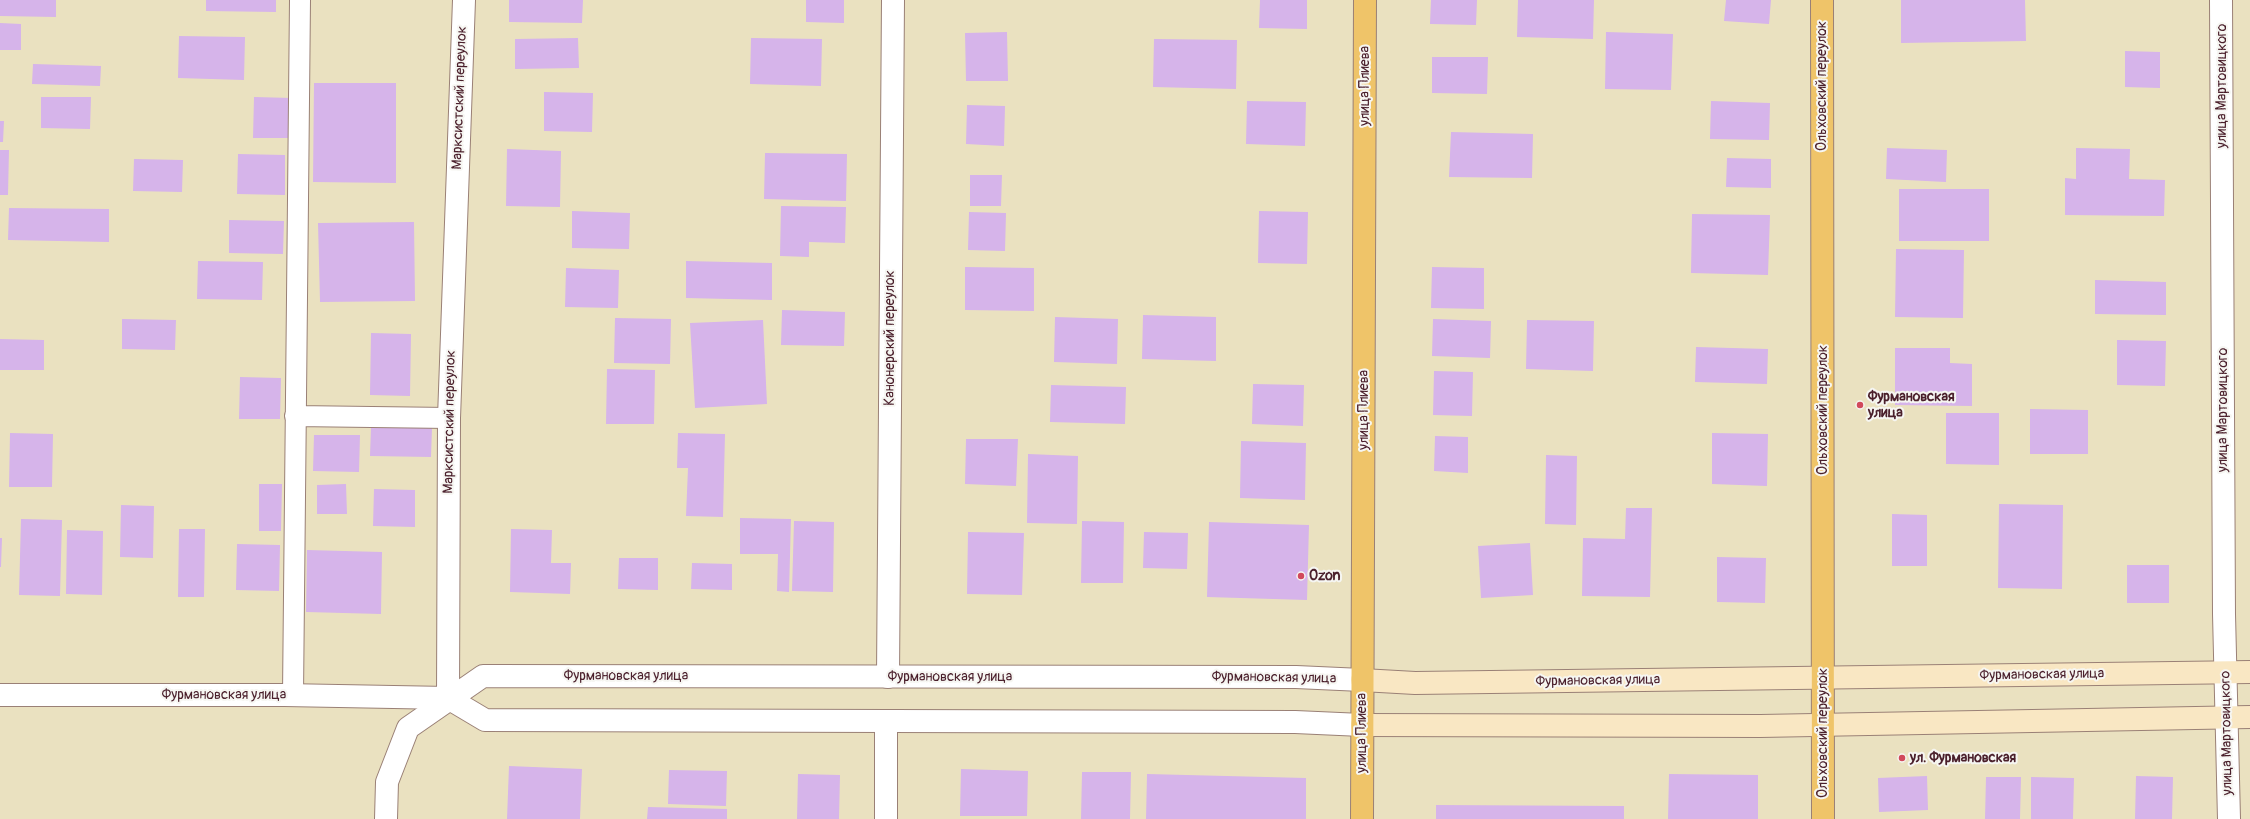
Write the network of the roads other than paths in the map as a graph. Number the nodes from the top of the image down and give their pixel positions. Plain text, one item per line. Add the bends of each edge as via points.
1 (300, 0) edge
2 (464, 0) edge
3 (893, 0) edge
4 (1365, 0) edge
5 (1822, 0) edge
6 (2221, 0) edge
7 (296, 416) junction
8 (449, 418) junction
9 (2226, 671) junction
10 (2250, 672) edge
11 (888, 677) junction
12 (1824, 678) junction
13 (1362, 680) junction
14 (0, 695) edge
15 (293, 695) junction
16 (448, 698) junction
17 (2227, 717) junction
18 (2250, 717) edge
19 (886, 720) junction
20 (1362, 725) junction
21 (1823, 725) junction
22 (386, 819) edge
23 (886, 819) edge
24 (1362, 819) edge
25 (1823, 819) edge
26 (2229, 819) edge

1 - 7 lane
2 - 8 street, Марксистский переулок
3 - 11 street, Канонерский переулок
4 - 13 main road, улица Плиева
5 - 12 main road, Ольховский переулок
6 - 9 street, улица Мартовицкого
7 - 8 lane
7 - 15 lane
8 - 16 street, Марксистский переулок
9 - 10 main road, Фурмановская улица
9 - 12 main road, Фурмановская улица
9 - 17 street, улица Мартовицкого
11 - 13 street, Фурмановская улица via 1296,677
11 - 16 street, Фурмановская улица via 483,676
12 - 13 main road, Фурмановская улица via 1423,683
12 - 21 main road, Ольховский переулок
13 - 20 main road, улица Плиева
14 - 15 street, Фурмановская улица
15 - 16 street, Фурмановская улица
16 - 19 street, Фурмановская улица via 485,720
16 - 22 street via 408,728 387,782
17 - 18 main road, Фурмановская улица
17 - 21 main road, Фурмановская улица via 2180,720
17 - 26 street, улица Мартовицкого
19 - 20 street, Фурмановская улица via 1295,722
19 - 23 street
20 - 21 main road, Фурмановская улица
20 - 24 main road, улица Плиева
21 - 25 main road, Ольховский переулок

